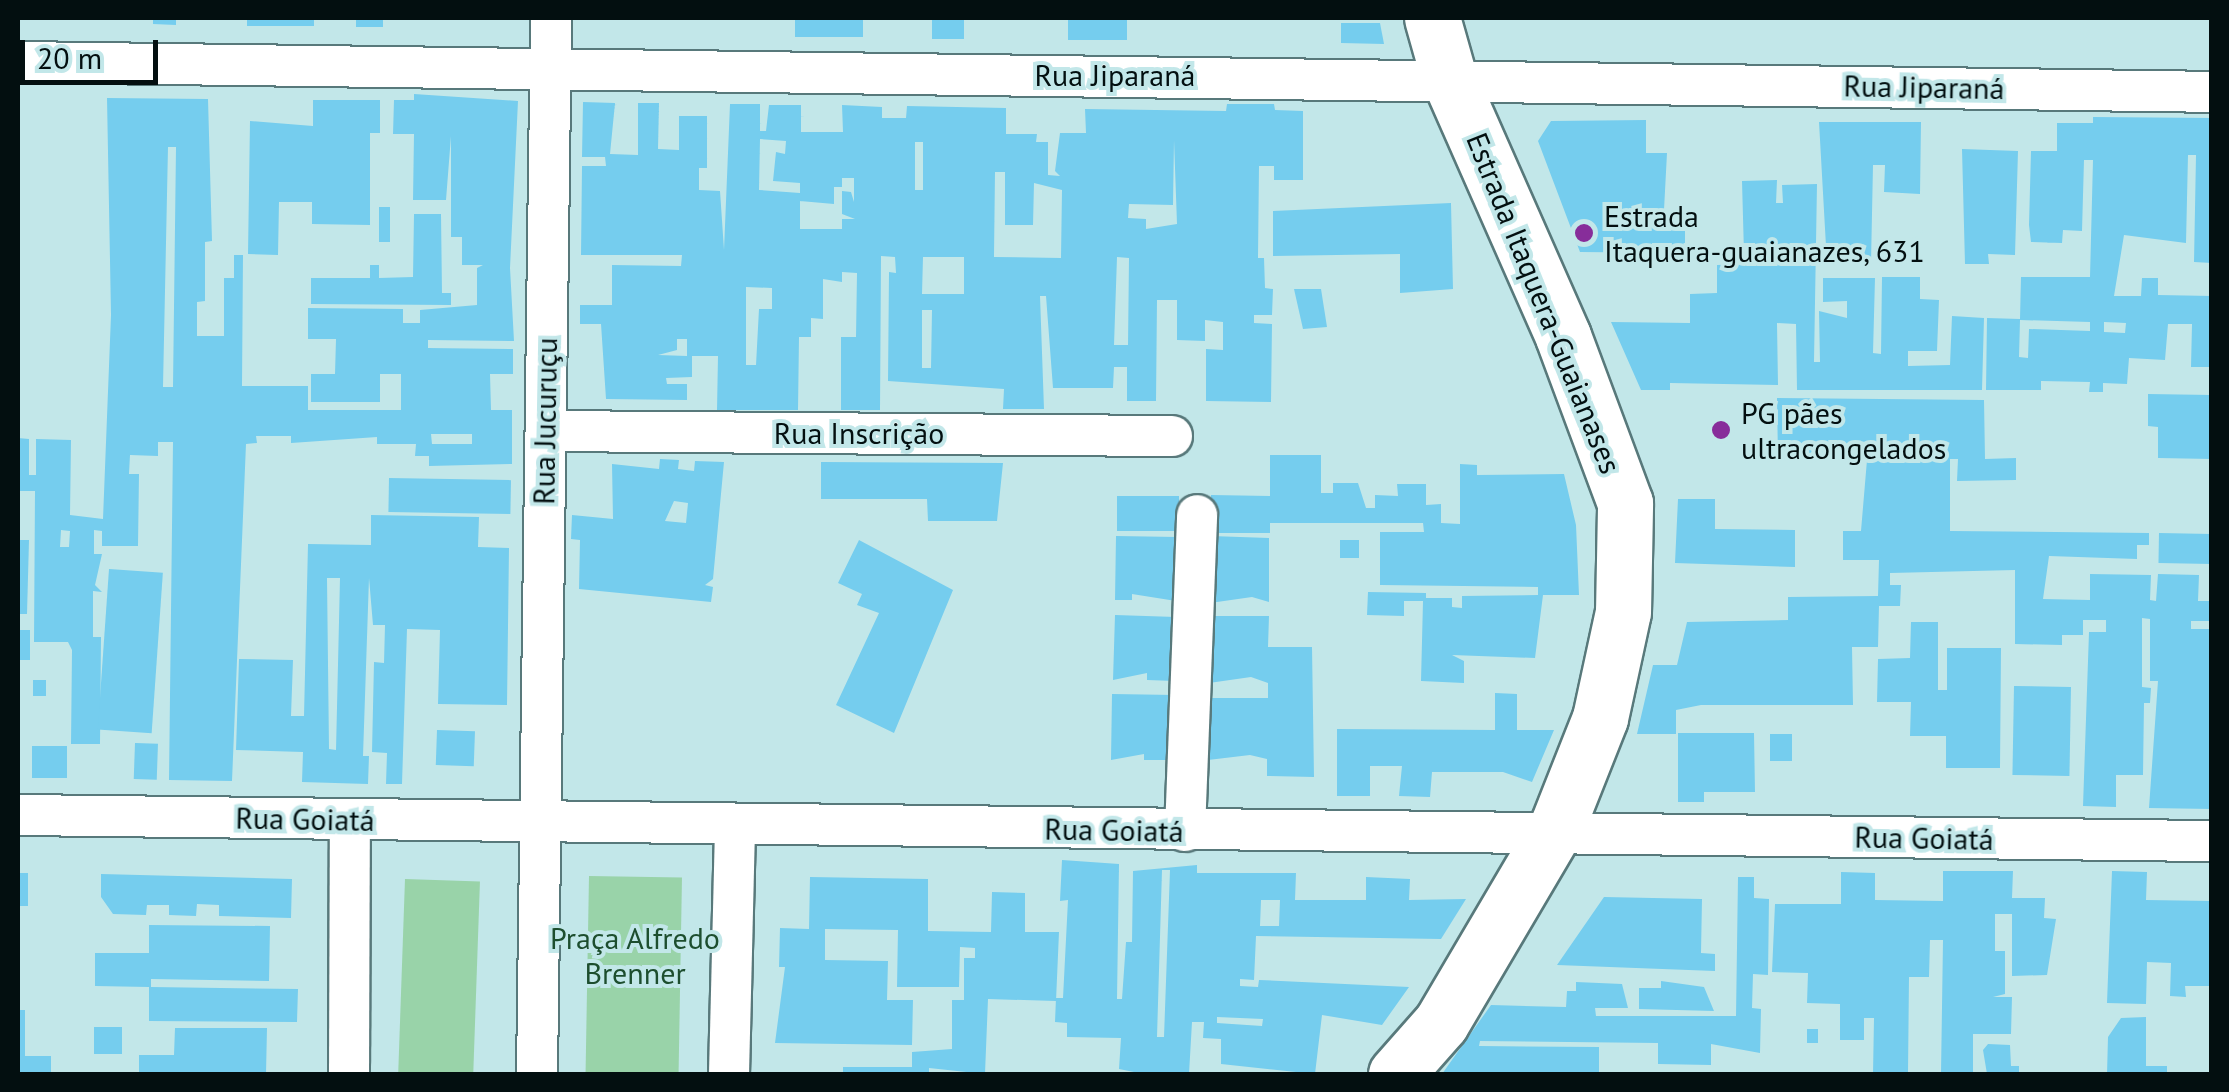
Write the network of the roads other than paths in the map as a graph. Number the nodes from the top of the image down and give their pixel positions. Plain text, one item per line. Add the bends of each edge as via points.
1 (550, 18) edge
2 (1432, 18) edge
3 (18, 62) edge
4 (550, 71) junction
5 (1449, 78) junction
6 (2212, 92) edge
7 (546, 430) junction
8 (1172, 436) dead end
9 (1197, 515) dead end
10 (18, 815) edge
11 (350, 820) junction
12 (540, 824) junction
13 (735, 826) junction
14 (1184, 831) junction
15 (1552, 835) junction
16 (2212, 840) edge
17 (349, 1074) edge
18 (537, 1074) edge
19 (729, 1074) edge
20 (1396, 1074) edge

1 - 4 street, Rua Jucuruçu
2 - 5 main road, Estrada Itaquera-Guaianases
3 - 4 street, Rua Jiparaná
4 - 5 street, Rua Jiparaná
4 - 7 street, Rua Jucuruçu
5 - 6 street, Rua Jiparaná
5 - 15 main road, Estrada Itaquera-Guaianases via 1563,336 1625,503 1623,612 1604,700
7 - 8 street, Rua Inscrição
7 - 12 street, Rua Jucuruçu
9 - 14 street
10 - 11 street, Rua Goiatá
11 - 12 street, Rua Goiatá
11 - 17 street
12 - 13 street, Rua Goiatá
12 - 18 street
13 - 14 street, Rua Goiatá
13 - 19 street
14 - 15 street, Rua Goiatá
15 - 16 street, Rua Goiatá
15 - 20 main road, Estrada Itaquera-Guaianases via 1441,1024

